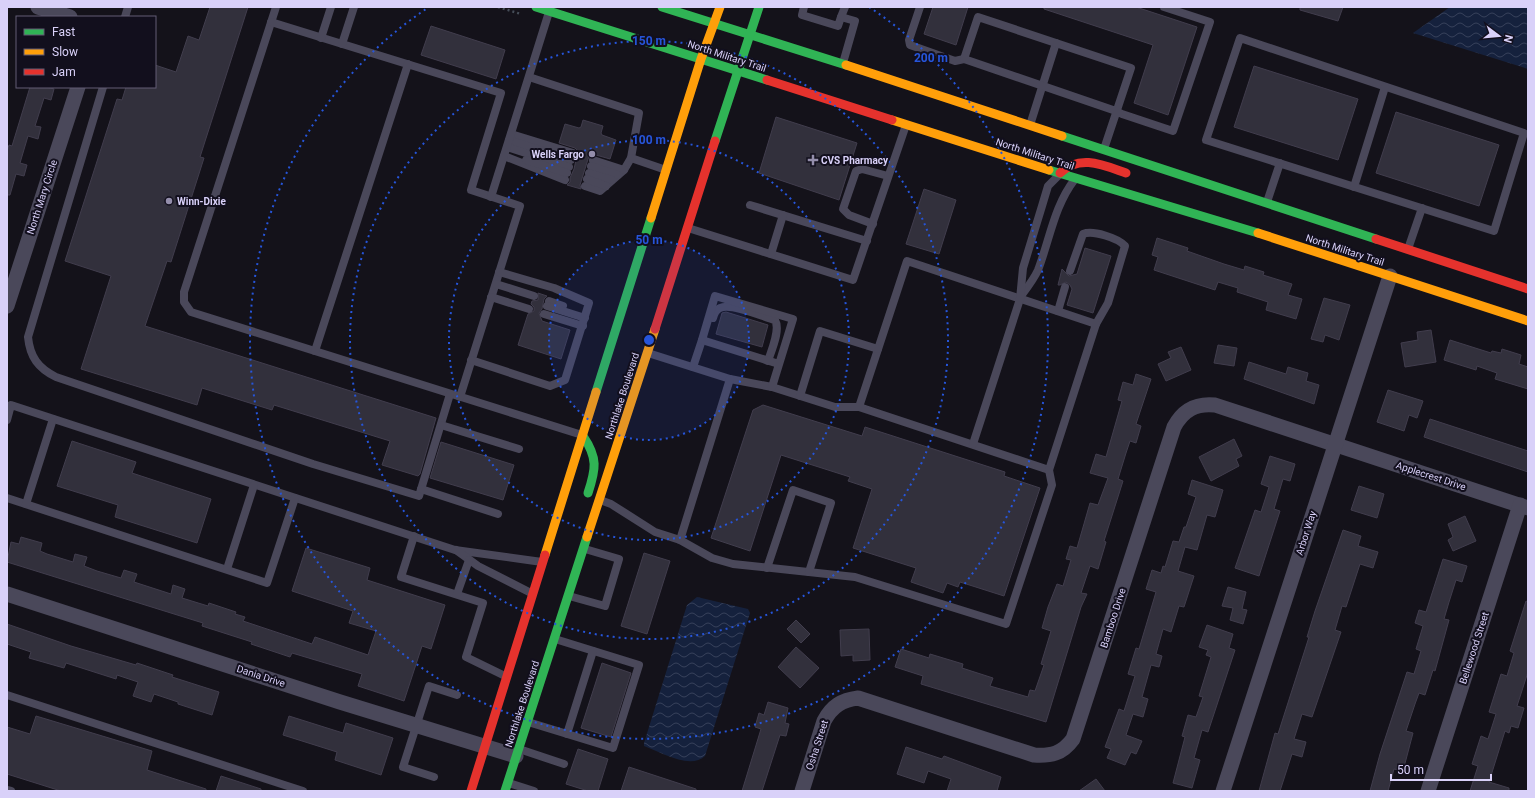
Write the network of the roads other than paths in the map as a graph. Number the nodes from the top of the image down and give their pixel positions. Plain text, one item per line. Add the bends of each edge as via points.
1 (38, 7) edge
2 (276, 7) edge
3 (331, 7) edge
4 (354, 7) edge
5 (536, 7) edge
6 (662, 7) edge
7 (720, 7) edge
8 (759, 7) edge
9 (804, 7) edge
10 (845, 7) edge
11 (920, 7) edge
12 (1164, 7) edge
13 (550, 11) junction
14 (67, 16) edge
15 (842, 17) junction
16 (271, 22) junction
17 (715, 23) junction
18 (751, 34) junction
19 (321, 38) junction
20 (1056, 43) junction
21 (342, 44) junction
22 (701, 59) junction
23 (964, 59) junction
24 (408, 64) junction
25 (842, 64) junction
26 (738, 70) junction
27 (529, 77) junction
28 (1043, 86) junction
29 (1385, 87) junction
30 (78, 88) edge
31 (103, 88) edge
32 (1116, 111) junction
33 (906, 125) junction
34 (1030, 126) junction
35 (507, 146) junction
36 (1104, 150) junction
37 (631, 158) junction
38 (1280, 163) junction
39 (569, 167) junction
40 (666, 170) junction
41 (589, 173) junction
42 (1060, 173) junction
43 (888, 176) junction
44 (1135, 176) dead end
45 (1076, 178) junction
46 (612, 180) junction
47 (1354, 187) junction
48 (491, 197) junction
49 (1222, 198) dead end
50 (1252, 198) junction
51 (1266, 204) junction
52 (750, 205) dead end
53 (1422, 208) junction
54 (784, 215) junction
55 (1231, 215) dead end
56 (1210, 218) junction
57 (872, 224) junction
58 (687, 228) junction
59 (867, 240) junction
60 (1408, 250) junction
61 (771, 254) junction
62 (1394, 254) dead end
63 (1070, 271) dead end
64 (499, 272) junction
65 (1396, 273) junction
66 (1065, 287) dead end
67 (1528, 289) edge
68 (494, 290) junction
69 (1020, 299) junction
70 (548, 303) dead end
71 (7, 306) edge
72 (1058, 312) junction
73 (544, 314) dead end
74 (585, 319) junction
75 (1528, 321) edge
76 (1096, 324) junction
77 (706, 325) junction
78 (702, 340) junction
79 (878, 349) junction
80 (314, 351) junction
81 (647, 353) junction
82 (471, 360) junction
83 (768, 361) junction
84 (779, 364) junction
85 (693, 367) junction
86 (730, 379) junction
87 (772, 387) junction
88 (450, 394) junction
89 (800, 396) junction
90 (460, 397) junction
91 (859, 407) junction
92 (53, 419) junction
93 (7, 420) edge
94 (441, 425) junction
95 (583, 436) junction
96 (973, 444) junction
97 (1335, 445) junction
98 (519, 449) dead end
99 (1050, 470) junction
100 (254, 485) junction
101 (421, 489) junction
102 (7, 498) edge
103 (295, 498) junction
104 (600, 500) junction
105 (26, 504) junction
106 (584, 504) dead end
107 (1524, 507) edge
108 (498, 514) dead end
109 (414, 536) junction
110 (680, 540) junction
111 (584, 549) junction
112 (456, 550) junction
113 (469, 560) junction
114 (570, 561) dead end
115 (543, 562) junction
116 (767, 568) junction
117 (227, 570) junction
118 (809, 572) junction
119 (7, 594) edge
120 (457, 594) junction
121 (533, 594) junction
122 (569, 596) junction
123 (555, 639) junction
124 (593, 651) junction
125 (507, 677) junction
126 (7, 695) edge
127 (457, 695) dead end
128 (839, 703) joint
129 (528, 722) junction
130 (416, 725) junction
131 (567, 734) junction
132 (485, 746) junction
133 (518, 752) junction
134 (564, 764) dead end
135 (434, 777) dead end
136 (506, 787) edge
137 (7, 790) edge
138 (11, 791) edge
139 (303, 791) edge
140 (471, 791) edge
141 (534, 791) edge
142 (802, 791) edge
143 (1224, 791) edge
144 (1428, 791) edge

1 - 14 street
2 - 16 lane
3 - 19 lane
4 - 21 lane
5 - 13 main road, North Military Trail
6 - 17 main road, North Military Trail
7 - 17 main road
8 - 18 main road, Northlake Boulevard
9 - 15 lane via 802,15 838,26
10 - 15 lane
11 - 23 lane via 909,40 910,45 955,61
12 - 32 lane via 1210,22 1173,131
13 - 22 main road, North Military Trail
13 - 27 lane
15 - 25 lane via 855,21
16 - 19 lane
16 - 80 lane via 184,292 184,302 191,312
17 - 18 main road, North Military Trail
17 - 22 main road
18 - 25 main road, North Military Trail
18 - 26 main road, Northlake Boulevard
19 - 21 lane
20 - 23 lane via 978,17
20 - 28 lane
20 - 32 lane via 1131,68
21 - 24 lane
22 - 26 main road, North Military Trail
22 - 40 main road
23 - 28 lane
24 - 48 lane via 501,93 471,190
24 - 80 lane
25 - 34 main road, North Military Trail
26 - 33 main road, North Military Trail
26 - 58 main road, Northlake Boulevard
27 - 35 lane
27 - 37 lane via 639,112
28 - 32 lane
28 - 34 lane
29 - 38 lane via 1240,38 1206,140
29 - 47 lane
29 - 53 lane via 1524,133 1494,231
30 - 71 street, North Mary Circle
31 - 101 lane via 28,337 29,348 37,364 56,377 313,464 419,496
32 - 36 lane
33 - 42 main road, North Military Trail
33 - 43 lane
34 - 36 main road, North Military Trail
35 - 39 lane
35 - 39 lane
35 - 39 lane
35 - 48 lane
36 - 50 main road, North Military Trail
37 - 40 lane
37 - 46 lane
38 - 47 lane
38 - 51 lane
40 - 95 main road
41 - 46 lane
41 - 46 lane
41 - 46 lane
42 - 44 main road via 1065,167 1079,161 1098,164
42 - 45 main road, North Military Trail
42 - 69 lane via 1048,186 1023,268
43 - 57 lane
43 - 57 lane via 862,169 856,171 844,209 849,215
45 - 56 main road, North Military Trail
45 - 69 lane via 1060,203 1037,272
47 - 53 lane
48 - 64 lane via 520,206
49 - 50 main road
50 - 51 main road, North Military Trail
51 - 60 main road, North Military Trail
52 - 54 lane
53 - 60 lane
54 - 59 lane
54 - 61 lane
55 - 56 main road
56 - 65 main road, North Military Trail
57 - 59 lane
58 - 61 lane
58 - 81 main road, Northlake Boulevard
59 - 61 lane via 854,280
60 - 62 main road
60 - 67 main road, North Military Trail
63 - 76 lane via 1083,234 1090,233 1121,241 1125,246 1108,303
64 - 68 lane
64 - 74 lane via 554,288 589,303
65 - 75 main road, North Military Trail
65 - 97 street, Arbor Way
66 - 72 lane
68 - 68 lane via 532,302
68 - 82 lane
69 - 72 lane
69 - 79 lane via 907,261
69 - 96 lane
70 - 74 lane
72 - 76 lane
73 - 74 lane
74 - 82 lane via 566,380 550,386
76 - 99 lane
77 - 78 lane
77 - 83 lane via 721,307 733,307 775,320 776,332
77 - 84 lane via 715,296 793,319
78 - 83 lane
78 - 85 lane
79 - 89 lane via 820,331
79 - 91 lane
80 - 88 lane
81 - 85 lane
81 - 104 main road, Northlake Boulevard
82 - 90 lane
83 - 84 lane
84 - 87 lane
85 - 86 lane
86 - 87 lane
86 - 110 lane
87 - 89 lane
88 - 90 lane
88 - 94 lane
89 - 91 lane via 836,407
90 - 95 lane
91 - 96 lane
92 - 93 lane via 11,406
92 - 100 lane
92 - 105 lane
94 - 98 lane
94 - 101 lane
95 - 106 main road via 593,449 596,468
95 - 115 main road
96 - 99 lane
97 - 107 street, Applecrest Drive
97 - 128 street, Bamboo Drive via 1216,405 1195,406 1182,415 1174,427 1073,739 1058,753 1049,756 1034,755 858,698
97 - 143 street, Arbor Way
99 - 118 lane via 1052,485 1006,624 855,577
100 - 103 lane
100 - 117 lane
101 - 108 lane
102 - 105 lane
103 - 109 lane
103 - 117 lane via 267,583
104 - 110 lane via 611,504 655,532
104 - 111 main road, Northlake Boulevard
105 - 117 lane
107 - 144 street, Bellewood Street
109 - 112 lane
109 - 120 lane via 401,577
110 - 116 lane via 712,558 733,564
111 - 122 main road, Northlake Boulevard
111 - 122 lane via 619,559 605,606
112 - 113 lane
112 - 115 lane
113 - 120 lane
113 - 121 lane
114 - 122 main road
115 - 121 main road
116 - 118 lane
116 - 118 lane via 793,490 831,503
119 - 130 street, Dania Drive
120 - 125 lane via 483,603 466,657
121 - 125 main road
122 - 123 main road, Northlake Boulevard
123 - 124 lane
123 - 129 main road, Northlake Boulevard
124 - 131 lane
124 - 131 lane via 639,665 613,748
125 - 132 main road
126 - 139 lane
127 - 130 lane via 429,686
128 - 142 street, Osha Street via 824,721
129 - 131 lane
129 - 133 main road, Northlake Boulevard
130 - 132 street, Dania Drive
130 - 135 lane via 403,767
132 - 133 street, Dania Drive
132 - 140 main road
133 - 134 lane
133 - 136 main road, Northlake Boulevard
136 - 141 lane
137 - 138 lane

